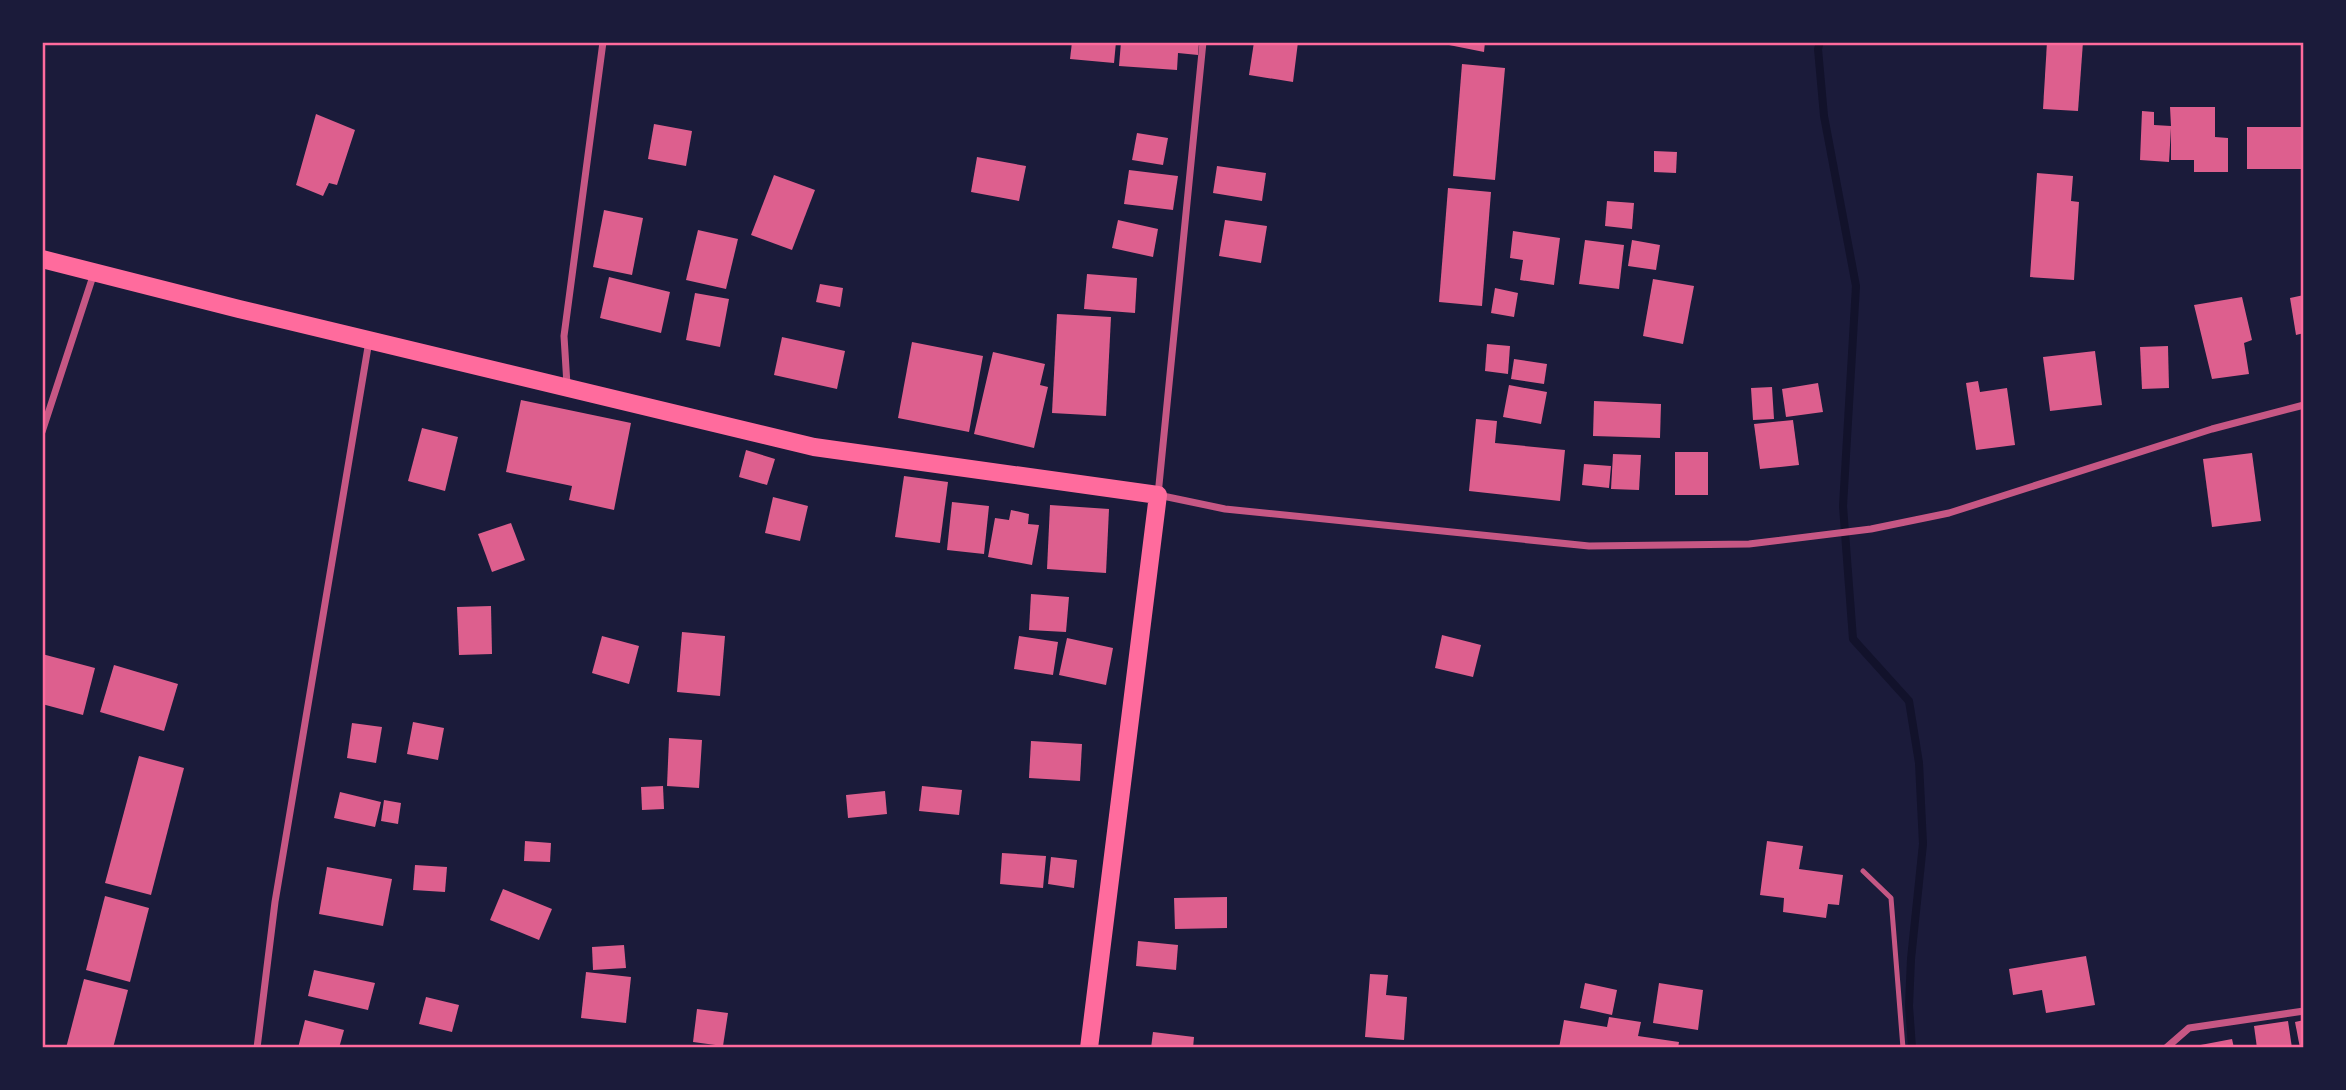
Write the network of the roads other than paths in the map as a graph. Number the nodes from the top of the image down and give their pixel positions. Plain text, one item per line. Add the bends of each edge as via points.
1 (603, 42) edge
2 (1203, 42) edge
3 (42, 259) edge
4 (95, 273) junction
5 (369, 341) junction
6 (567, 388) junction
7 (2304, 405) edge
8 (42, 432) edge
9 (1158, 495) junction
10 (1863, 871) dead end
11 (2304, 1012) edge
12 (257, 1048) edge
13 (1089, 1048) edge
14 (1903, 1048) edge
15 (2166, 1048) edge

1 - 6 street via 565,335
2 - 9 street
3 - 4 main road
4 - 5 main road
4 - 8 street
5 - 6 main road
5 - 12 street via 275,902
6 - 9 main road via 814,447
7 - 9 street via 2211,429 1949,513 1871,529 1749,544 1589,546 1225,509
9 - 13 main road
10 - 14 lane via 1891,898
11 - 15 street via 2189,1028

